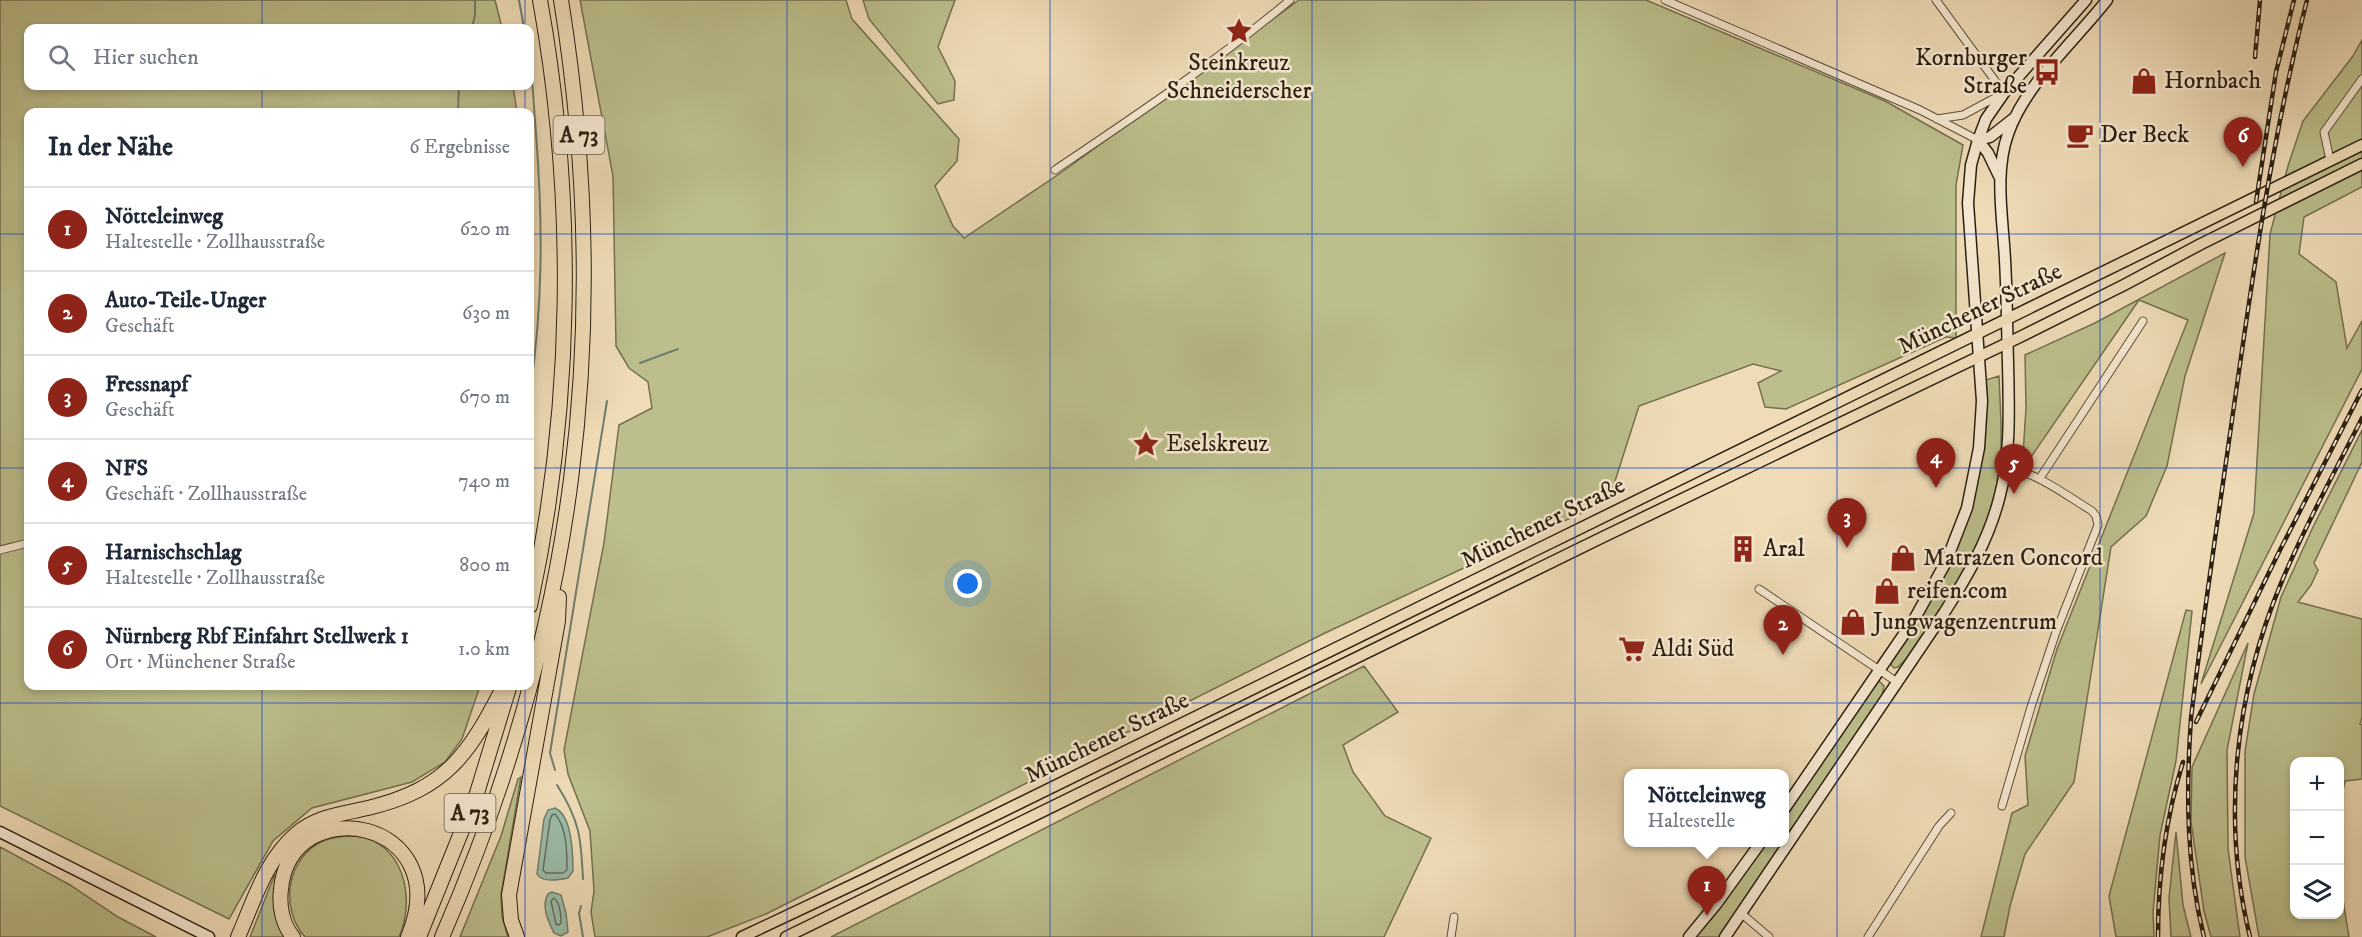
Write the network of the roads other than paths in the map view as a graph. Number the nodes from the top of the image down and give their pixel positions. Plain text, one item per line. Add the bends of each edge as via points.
1 (540, 0) edge
2 (561, 0) edge
3 (1290, 0) edge
4 (1665, 0) edge
5 (1936, 0) edge
6 (2086, 0) edge
7 (2107, 0) edge
8 (2049, 43) junction
9 (2055, 63) junction
10 (2362, 79) edge
11 (2004, 93) junction
12 (2015, 117) junction
13 (1937, 118) junction
14 (1978, 140) junction
15 (2362, 145) edge
16 (2330, 160) junction
17 (2362, 164) edge
18 (1055, 170) dead end
19 (2001, 181) junction
20 (2008, 319) junction
21 (2143, 321) dead end
22 (1977, 334) junction
23 (2008, 343) junction
24 (1979, 356) junction
25 (2006, 467) junction
26 (2040, 478) junction
27 (24, 544) edge
28 (562, 548) junction
29 (0, 550) edge
30 (534, 583) edge
31 (1760, 589) dead end
32 (1879, 671) junction
33 (534, 673) edge
34 (1897, 682) junction
35 (502, 690) edge
36 (509, 690) edge
37 (529, 690) edge
38 (1789, 802) edge
39 (2002, 806) dead end
40 (1951, 813) dead end
41 (0, 832) edge
42 (1789, 844) edge
43 (1758, 847) edge
44 (1787, 847) edge
45 (1742, 914) junction
46 (1454, 918) dead end
47 (209, 937) edge
48 (238, 937) edge
49 (293, 937) edge
50 (408, 937) edge
51 (419, 937) edge
52 (442, 937) edge
53 (517, 937) edge
54 (742, 937) edge
55 (786, 937) edge
56 (1451, 937) edge
57 (1689, 937) edge
58 (1725, 937) edge
59 (1769, 937) edge
60 (1868, 937) edge

1 - 30 highway, A 73 via 555,100 563,207 564,307 560,396
2 - 28 highway, A 73 via 577,111 585,286 581,393
3 - 18 street via 1202,69
4 - 13 street
5 - 11 street
6 - 8 main road
7 - 9 main road
8 - 9 main road via 2045,59
8 - 11 main road
9 - 12 main road
10 - 16 street via 2324,132
11 - 13 street via 1963,115
11 - 14 main road via 1986,119
12 - 14 main road via 1993,135
12 - 19 main road via 2004,148
13 - 14 street
14 - 19 main road
14 - 22 main road via 1968,203
15 - 16 main road, Münchener Straße
16 - 20 main road, Münchener Straße
17 - 23 main road, Münchener Straße
19 - 20 main road
20 - 22 main road, Münchener Straße
20 - 23 main road
21 - 26 street
22 - 24 main road
22 - 54 main road, Münchener Straße
23 - 24 main road, Münchener Straße
23 - 25 main road
24 - 32 main road via 1981,428 1965,514 1935,585
24 - 55 main road, Münchener Straße
25 - 26 street
25 - 34 main road via 1996,511 1972,565
26 - 39 street via 2092,511 2098,525 2045,664
27 - 29 street
28 - 33 highway, A 73
28 - 53 highway via 558,621 509,895
31 - 32 street
32 - 34 street
32 - 38 main road
34 - 42 main road
35 - 48 highway via 476,738 437,778 394,801 318,820 294,836 269,866
36 - 51 highway, A 73 via 474,802
37 - 52 highway, A 73 via 512,754
40 - 60 street
41 - 47 main road
43 - 57 main road
44 - 45 main road
45 - 58 main road
45 - 59 street
46 - 56 street
49 - 50 highway via 281,907 281,883 288,866 314,837 346,828 378,834 393,843 408,861 416,880 418,901

